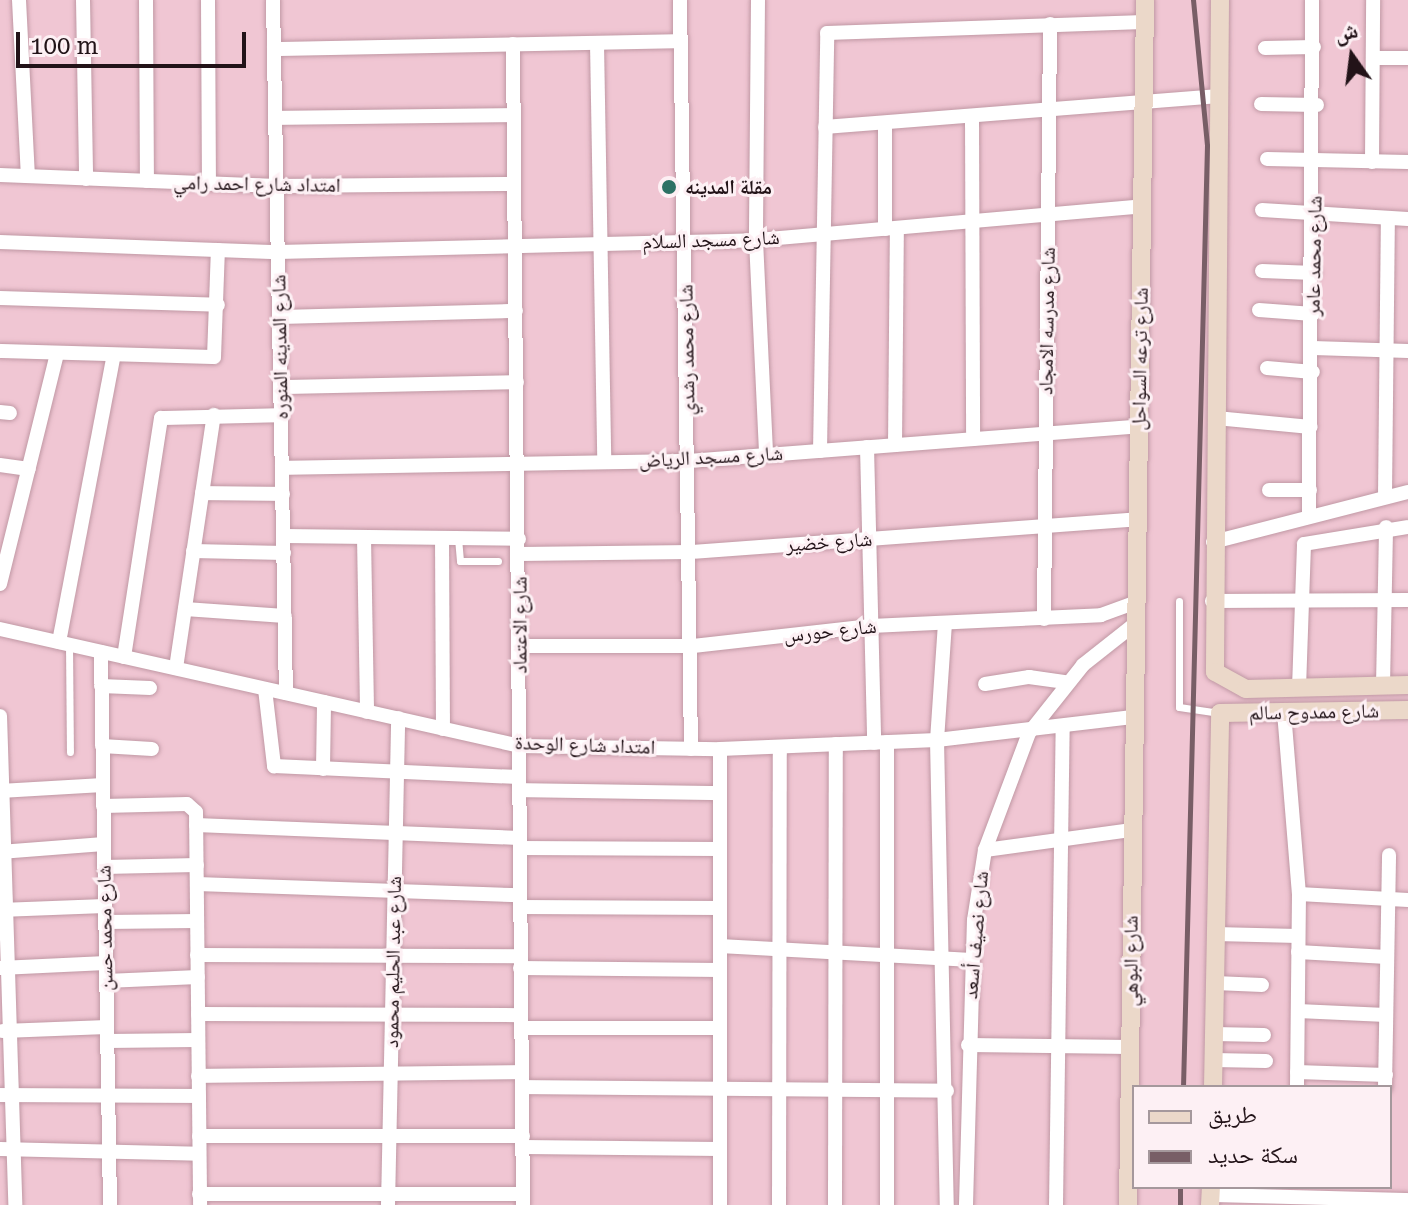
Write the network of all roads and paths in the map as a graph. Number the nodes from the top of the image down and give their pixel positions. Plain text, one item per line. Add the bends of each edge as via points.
1 (19, 0) edge
2 (83, 0) edge
3 (146, 0) edge
4 (208, 0) edge
5 (273, 0) edge
6 (680, 0) edge
7 (758, 0) edge
8 (1145, 0) edge
9 (1220, 0) edge
10 (1312, 0) edge
11 (1373, 0) edge
12 (1144, 22) junction
13 (1050, 24) junction
14 (681, 41) junction
15 (597, 43) junction
16 (513, 44) junction
17 (1314, 47) junction
18 (1265, 48) dead end
19 (274, 49) junction
20 (1373, 58) junction
21 (1408, 58) edge
22 (1219, 96) junction
23 (1143, 102) junction
24 (1261, 104) dead end
25 (1317, 105) junction
26 (1050, 110) junction
27 (513, 115) junction
28 (275, 118) junction
29 (972, 118) junction
30 (825, 127) junction
31 (885, 127) junction
32 (1267, 159) dead end
33 (1316, 161) junction
34 (1372, 162) junction
35 (1408, 162) edge
36 (0, 175) edge
37 (28, 176) junction
38 (86, 179) junction
39 (147, 181) junction
40 (209, 184) junction
41 (514, 184) junction
42 (277, 186) junction
43 (1142, 206) junction
44 (1262, 210) dead end
45 (1315, 212) junction
46 (1048, 214) junction
47 (1388, 218) junction
48 (1408, 219) edge
49 (972, 221) junction
50 (891, 228) junction
51 (825, 234) junction
52 (756, 240) junction
53 (0, 242) edge
54 (685, 242) junction
55 (600, 244) junction
56 (515, 246) junction
57 (218, 250) junction
58 (278, 252) junction
59 (1262, 271) dead end
60 (1314, 273) junction
61 (0, 298) edge
62 (218, 305) junction
63 (1259, 310) dead end
64 (516, 311) junction
65 (1313, 314) junction
66 (280, 317) junction
67 (1313, 348) junction
68 (1387, 350) junction
69 (0, 351) edge
70 (1408, 351) edge
71 (57, 353) junction
72 (114, 355) junction
73 (1267, 368) dead end
74 (1313, 372) junction
75 (517, 382) junction
76 (281, 387) junction
77 (214, 415) junction
78 (281, 415) junction
79 (1216, 418) junction
80 (1139, 426) junction
81 (1311, 427) junction
82 (1046, 434) junction
83 (973, 439) junction
84 (895, 445) junction
85 (867, 447) junction
86 (820, 451) junction
87 (766, 455) junction
88 (689, 461) junction
89 (604, 462) junction
90 (518, 464) junction
91 (0, 465) edge
92 (282, 468) junction
93 (29, 469) junction
94 (1269, 490) dead end
95 (1310, 490) junction
96 (1408, 492) edge
97 (202, 493) junction
98 (283, 494) junction
99 (1385, 495) junction
100 (1309, 512) junction
101 (1138, 519) junction
102 (1045, 526) junction
103 (1386, 527) junction
104 (1408, 527) edge
105 (284, 536) junction
106 (364, 537) junction
107 (442, 538) junction
108 (458, 538) junction
109 (519, 539) junction
110 (869, 539) junction
111 (1213, 542) junction
112 (193, 551) junction
113 (691, 552) junction
114 (284, 553) junction
115 (519, 554) junction
116 (498, 561) dead end
117 (0, 584) edge
118 (1301, 600) junction
119 (1385, 600) junction
120 (1408, 600) edge
121 (1179, 601) dead end
122 (1212, 601) junction
123 (1137, 602) junction
124 (185, 609) junction
125 (285, 616) junction
126 (1044, 619) junction
127 (945, 623) junction
128 (1136, 623) junction
129 (871, 626) junction
130 (0, 629) edge
131 (64, 643) junction
132 (521, 646) junction
133 (693, 646) junction
134 (101, 652) junction
135 (124, 657) junction
136 (176, 668) junction
137 (1066, 682) junction
138 (985, 684) dead end
139 (1408, 685) edge
140 (101, 686) junction
141 (1383, 686) junction
142 (150, 688) dead end
143 (1299, 688) junction
144 (265, 689) junction
145 (286, 693) junction
146 (324, 702) junction
147 (1408, 710) edge
148 (367, 712) junction
149 (1284, 712) junction
150 (1220, 713) junction
151 (0, 716) edge
152 (1133, 717) junction
153 (398, 718) junction
154 (1063, 728) junction
155 (443, 729) junction
156 (1029, 733) junction
157 (0, 737) edge
158 (937, 740) junction
159 (881, 743) junction
160 (836, 744) junction
161 (102, 746) junction
162 (520, 746) junction
163 (780, 747) junction
164 (152, 749) dead end
165 (691, 749) junction
166 (720, 749) junction
167 (70, 752) dead end
168 (323, 769) junction
169 (397, 772) junction
170 (519, 784) junction
171 (103, 785) junction
172 (1, 791) edge
173 (720, 793) junction
174 (103, 806) junction
175 (196, 825) junction
176 (1131, 830) junction
177 (396, 833) junction
178 (1062, 840) junction
179 (520, 843) junction
180 (104, 844) junction
181 (720, 849) junction
182 (985, 850) junction
183 (2, 852) edge
184 (1389, 855) dead end
185 (197, 865) junction
186 (104, 867) junction
187 (197, 884) junction
188 (395, 891) junction
189 (1299, 894) junction
190 (1388, 899) junction
191 (1408, 900) edge
192 (520, 901) junction
193 (105, 906) junction
194 (720, 908) junction
195 (3, 910) edge
196 (197, 921) junction
197 (105, 922) junction
198 (1215, 934) junction
199 (1298, 936) junction
200 (720, 946) junction
201 (780, 949) junction
202 (836, 952) junction
203 (1298, 952) junction
204 (197, 955) junction
205 (887, 955) junction
206 (393, 956) junction
207 (1387, 957) junction
208 (943, 958) junction
209 (972, 960) junction
210 (520, 962) junction
211 (106, 963) junction
212 (4, 968) edge
213 (720, 970) junction
214 (198, 977) junction
215 (106, 981) junction
216 (1215, 983) junction
217 (1262, 985) dead end
218 (1298, 1011) junction
219 (198, 1014) junction
220 (392, 1015) junction
221 (1386, 1015) junction
222 (521, 1022) junction
223 (720, 1028) junction
224 (5, 1031) edge
225 (107, 1034) junction
226 (1214, 1034) junction
227 (1264, 1035) dead end
228 (198, 1040) junction
229 (968, 1045) junction
230 (1059, 1046) junction
231 (1130, 1047) junction
232 (1213, 1060) junction
233 (1266, 1061) dead end
234 (391, 1074) junction
235 (198, 1076) junction
236 (522, 1080) junction
237 (1297, 1080) edge
238 (1386, 1081) edge
239 (1213, 1085) edge
240 (720, 1088) junction
241 (779, 1089) junction
242 (835, 1089) junction
243 (887, 1090) junction
244 (947, 1091) junction
245 (6, 1095) edge
246 (108, 1095) junction
247 (199, 1096) junction
248 (199, 1136) junction
249 (389, 1136) junction
250 (523, 1142) junction
251 (7, 1149) edge
252 (720, 1149) junction
253 (109, 1152) junction
254 (199, 1154) junction
255 (1211, 1196) edge
256 (1296, 1196) edge
257 (1384, 1197) edge
258 (200, 1200) edge
259 (388, 1200) edge
260 (523, 1200) edge
261 (1408, 1200) edge
262 (15, 1205) edge
263 (110, 1205) edge
264 (720, 1205) edge
265 (779, 1205) edge
266 (835, 1205) edge
267 (887, 1205) edge
268 (947, 1205) edge
269 (966, 1205) edge
270 (1056, 1205) edge
271 (1128, 1205) edge

1 - 37 street
2 - 38 street
3 - 39 street
4 - 40 street
5 - 19 street, شارع المدينه المنوره
6 - 14 street, شارع محمد رشدي
7 - 52 street
8 - 12 main road, شارع ترعه السواحل
9 - 22 main road
10 - 17 street, شارع محمد عامر
11 - 20 street
12 - 13 street
12 - 23 main road, شارع ترعه السواحل
13 - 26 street, شارع مدرسه الامجاد
13 - 30 street via 829,30
14 - 15 street
14 - 54 street, شارع محمد رشدي
15 - 16 street
15 - 55 street
16 - 19 street
16 - 27 street, شارع الاعتماد
17 - 18 street
17 - 25 street, شارع محمد عامر
19 - 28 street, شارع المدينه المنوره
20 - 21 street
20 - 34 street
22 - 23 street
22 - 79 main road
23 - 26 street
23 - 43 main road, شارع ترعه السواحل
24 - 25 street
25 - 33 street, شارع محمد عامر
26 - 29 street
26 - 46 street, شارع مدرسه الامجاد
27 - 28 street
27 - 41 street, شارع الاعتماد
28 - 42 street, شارع المدينه المنوره
29 - 31 street
29 - 49 street
30 - 31 street
30 - 51 street
31 - 50 street
32 - 33 street
33 - 34 street
33 - 45 street, شارع محمد عامر
34 - 35 street
36 - 37 street, امتداد شارع احمد رامي
37 - 38 street, امتداد شارع احمد رامي
38 - 39 street, امتداد شارع احمد رامي
39 - 40 street, امتداد شارع احمد رامي
40 - 42 street, امتداد شارع احمد رامي
41 - 42 street, امتداد شارع احمد رامي
41 - 56 street, شارع الاعتماد
42 - 58 street, شارع المدينه المنوره
43 - 46 street, شارع مسجد السلام
43 - 80 main road, شارع ترعه السواحل
44 - 45 street
45 - 47 street
45 - 60 street, شارع محمد عامر
46 - 49 street, شارع مسجد السلام
46 - 82 street, شارع مدرسه الامجاد
47 - 48 street
47 - 68 street
49 - 50 street, شارع مسجد السلام
49 - 83 street
50 - 51 street, شارع مسجد السلام
50 - 84 street
51 - 52 street, شارع مسجد السلام
51 - 86 street
52 - 54 street, شارع مسجد السلام
52 - 87 street
53 - 57 street, شارع مسجد السلام
54 - 55 street, شارع مسجد السلام
54 - 88 street, شارع محمد رشدي
55 - 56 street, شارع مسجد السلام
55 - 89 street
56 - 58 street, شارع مسجد السلام
56 - 64 street, شارع الاعتماد
57 - 58 street, شارع مسجد السلام
57 - 62 street
58 - 66 street, شارع المدينه المنوره
59 - 60 street
60 - 65 street, شارع محمد عامر
61 - 62 street
62 - 72 street via 214,357
63 - 65 street
64 - 66 street
64 - 75 street, شارع الاعتماد
65 - 67 street, شارع محمد عامر
66 - 76 street, شارع المدينه المنوره
67 - 68 street
67 - 74 street, شارع محمد عامر
68 - 70 street
68 - 99 street
69 - 71 street
71 - 72 street
71 - 93 street
72 - 131 street
73 - 74 street
74 - 81 street, شارع محمد عامر
75 - 76 street
75 - 90 street, شارع الاعتماد
76 - 78 street, شارع المدينه المنوره
77 - 78 street
77 - 97 street
77 - 135 street via 161,418
78 - 92 street, شارع المدينه المنوره
79 - 81 street
79 - 111 main road
80 - 82 street, شارع مسجد الرياض
80 - 101 main road, شارع ترعه السواحل
81 - 95 street, شارع محمد عامر
82 - 83 street, شارع مسجد الرياض
82 - 102 street, شارع مدرسه الامجاد
83 - 84 street, شارع مسجد الرياض
84 - 85 street, شارع مسجد الرياض
85 - 86 street, شارع مسجد الرياض
85 - 110 street
86 - 87 street, شارع مسجد الرياض
87 - 88 street, شارع مسجد الرياض
88 - 89 street, شارع مسجد الرياض
88 - 113 street, شارع محمد رشدي
89 - 90 street, شارع مسجد الرياض
90 - 92 street, شارع مسجد الرياض
90 - 109 street, شارع الاعتماد
91 - 93 street
92 - 98 street, شارع المدينه المنوره
93 - 117 street
94 - 95 street
95 - 100 street, شارع محمد عامر
96 - 99 street
97 - 98 street
97 - 112 street
98 - 105 street, شارع المدينه المنوره
99 - 100 street
100 - 111 street
101 - 102 street, شارع خضير
101 - 123 main road, شارع ترعه السواحل
102 - 110 street, شارع خضير
102 - 126 street, شارع مدرسه الامجاد
103 - 104 street
103 - 118 street via 1307,542
103 - 119 street
105 - 106 street
105 - 114 street, شارع المدينه المنوره
106 - 107 street
106 - 148 street
107 - 108 street
107 - 155 street
108 - 109 street
108 - 116 lane via 460,561
109 - 115 street, شارع الاعتماد
110 - 113 street, شارع خضير
110 - 129 street
111 - 122 main road
112 - 114 street
112 - 124 street
113 - 115 street, شارع خضير
113 - 133 street, شارع محمد رشدي
114 - 125 street, شارع المدينه المنوره
115 - 132 street, شارع الاعتماد
118 - 119 street
118 - 122 street
118 - 143 street
119 - 120 street
119 - 141 street
121 - 150 lane via 1179,707
122 - 143 main road, شارع ممدوح سالم via 1215,672 1246,689
123 - 126 street, شارع حورس via 1101,615
123 - 128 main road, شارع ترعه السواحل
124 - 125 street
124 - 136 street
125 - 145 street, شارع المدينه المنوره
126 - 127 street, شارع حورس
127 - 129 street, شارع حورس
127 - 158 street, شارع نصيف أسعد
128 - 137 street, شارع نصيف أسعد
128 - 152 main road, شارع ترعه السواحل
129 - 133 street, شارع حورس
129 - 159 street
130 - 131 street, امتداد شارع الوحدة
131 - 134 street, امتداد شارع الوحدة
131 - 167 lane
132 - 133 street, شارع حورس
132 - 162 street, شارع الاعتماد
133 - 165 street, شارع محمد رشدي
134 - 135 street, امتداد شارع الوحدة
134 - 140 street, شارع محمد حسن
135 - 136 street, امتداد شارع الوحدة
136 - 144 street, امتداد شارع الوحدة
137 - 138 street via 1029,677
137 - 156 street, شارع نصيف أسعد
139 - 141 main road, شارع ممدوح سالم
140 - 142 street
140 - 161 street, شارع محمد حسن
141 - 143 main road, شارع ممدوح سالم
144 - 145 street, امتداد شارع الوحدة
144 - 168 street via 270,764
145 - 146 street, امتداد شارع الوحدة
146 - 148 street, امتداد شارع الوحدة
146 - 168 street
147 - 149 main road, شارع ممدوح سالم
148 - 153 street, امتداد شارع الوحدة
149 - 150 main road, شارع ممدوح سالم
149 - 189 street via 1289,833
150 - 198 main road
151 - 157 street
152 - 154 street, امتداد شارع الوحدة
152 - 176 main road, شارع البوهي
153 - 155 street, امتداد شارع الوحدة
153 - 169 street, شارع عبد الحليم محمود
154 - 156 street, امتداد شارع الوحدة
154 - 178 street
155 - 162 street, امتداد شارع الوحدة
156 - 158 street, امتداد شارع الوحدة
156 - 182 street, شارع نصيف أسعد
157 - 172 street
158 - 159 street, امتداد شارع الوحدة
158 - 208 street, شارع نصيف أسعد
159 - 160 street, امتداد شارع الوحدة
159 - 205 street
160 - 163 street, امتداد شارع الوحدة
160 - 202 street
161 - 164 street
161 - 171 street, شارع محمد حسن
162 - 165 street, امتداد شارع الوحدة
162 - 170 street, شارع الاعتماد
163 - 166 street, امتداد شارع الوحدة
163 - 201 street
165 - 166 street, امتداد شارع الوحدة
166 - 173 street
168 - 169 street
169 - 170 street
169 - 177 street, شارع عبد الحليم محمود
170 - 173 street
170 - 179 street, شارع الاعتماد
171 - 172 street
171 - 174 street, شارع محمد حسن
172 - 183 street
173 - 181 street
174 - 175 street via 187,804
174 - 180 street, شارع محمد حسن
175 - 177 street
175 - 185 street
176 - 178 street
176 - 231 main road, شارع البوهي
177 - 179 street
177 - 188 street, شارع عبد الحليم محمود
178 - 182 street
178 - 230 street
179 - 181 street
179 - 192 street, شارع الاعتماد
180 - 183 street
180 - 186 street, شارع محمد حسن
181 - 194 street
182 - 209 street, شارع نصيف أسعد
183 - 195 street
184 - 190 street
185 - 186 street
185 - 187 street
186 - 193 street, شارع محمد حسن
187 - 188 street
187 - 196 street
188 - 192 street
188 - 206 street, شارع عبد الحليم محمود
189 - 190 street
189 - 199 street
190 - 191 street
190 - 207 street
192 - 194 street
192 - 210 street, شارع الاعتماد
193 - 195 street
193 - 197 street, شارع محمد حسن
194 - 200 street
195 - 212 street
196 - 197 street
196 - 204 street
197 - 211 street, شارع محمد حسن
198 - 199 street
198 - 216 main road
199 - 203 street
200 - 201 street
200 - 213 street
201 - 202 street
201 - 241 street
202 - 205 street
202 - 242 street
203 - 207 street
203 - 218 street
204 - 206 street
204 - 214 street
205 - 208 street
205 - 243 street
206 - 210 street
206 - 220 street, شارع عبد الحليم محمود
207 - 221 street
208 - 209 street
208 - 244 street, شارع نصيف أسعد
209 - 229 street, شارع نصيف أسعد
210 - 213 street
210 - 222 street, شارع الاعتماد
211 - 212 street
211 - 215 street, شارع محمد حسن
212 - 224 street
213 - 223 street
214 - 215 street
214 - 219 street
215 - 225 street, شارع محمد حسن
216 - 217 street
216 - 226 main road
218 - 221 street
218 - 237 street
219 - 220 street
219 - 228 street
220 - 222 street
220 - 234 street, شارع عبد الحليم محمود
221 - 238 street
222 - 223 street
222 - 236 street, شارع الاعتماد
223 - 240 street
224 - 225 street
224 - 245 street
225 - 228 street
225 - 246 street, شارع محمد حسن
226 - 227 street
226 - 232 main road
228 - 235 street
229 - 230 street
229 - 269 street, شارع نصيف أسعد
230 - 231 street
230 - 270 street
231 - 271 main road, شارع البوهي
232 - 233 street
232 - 239 main road
234 - 235 street
234 - 236 street
234 - 249 street, شارع عبد الحليم محمود
235 - 247 street
236 - 240 street
236 - 250 street, شارع الاعتماد
237 - 238 street
240 - 241 street
240 - 252 street
241 - 242 street
241 - 265 street
242 - 243 street
242 - 266 street
243 - 244 street
243 - 267 street
244 - 268 street, شارع نصيف أسعد
245 - 246 street
245 - 251 street
246 - 247 street
246 - 253 street, شارع محمد حسن
247 - 248 street
248 - 249 street
248 - 254 street
249 - 250 street
249 - 259 street, شارع عبد الحليم محمود
250 - 252 street
250 - 260 street, شارع الاعتماد
251 - 253 street
251 - 262 street
252 - 264 street
253 - 254 street
253 - 263 street, شارع محمد حسن
254 - 258 street
255 - 256 street
256 - 257 street
257 - 261 street
258 - 259 street
259 - 260 street

